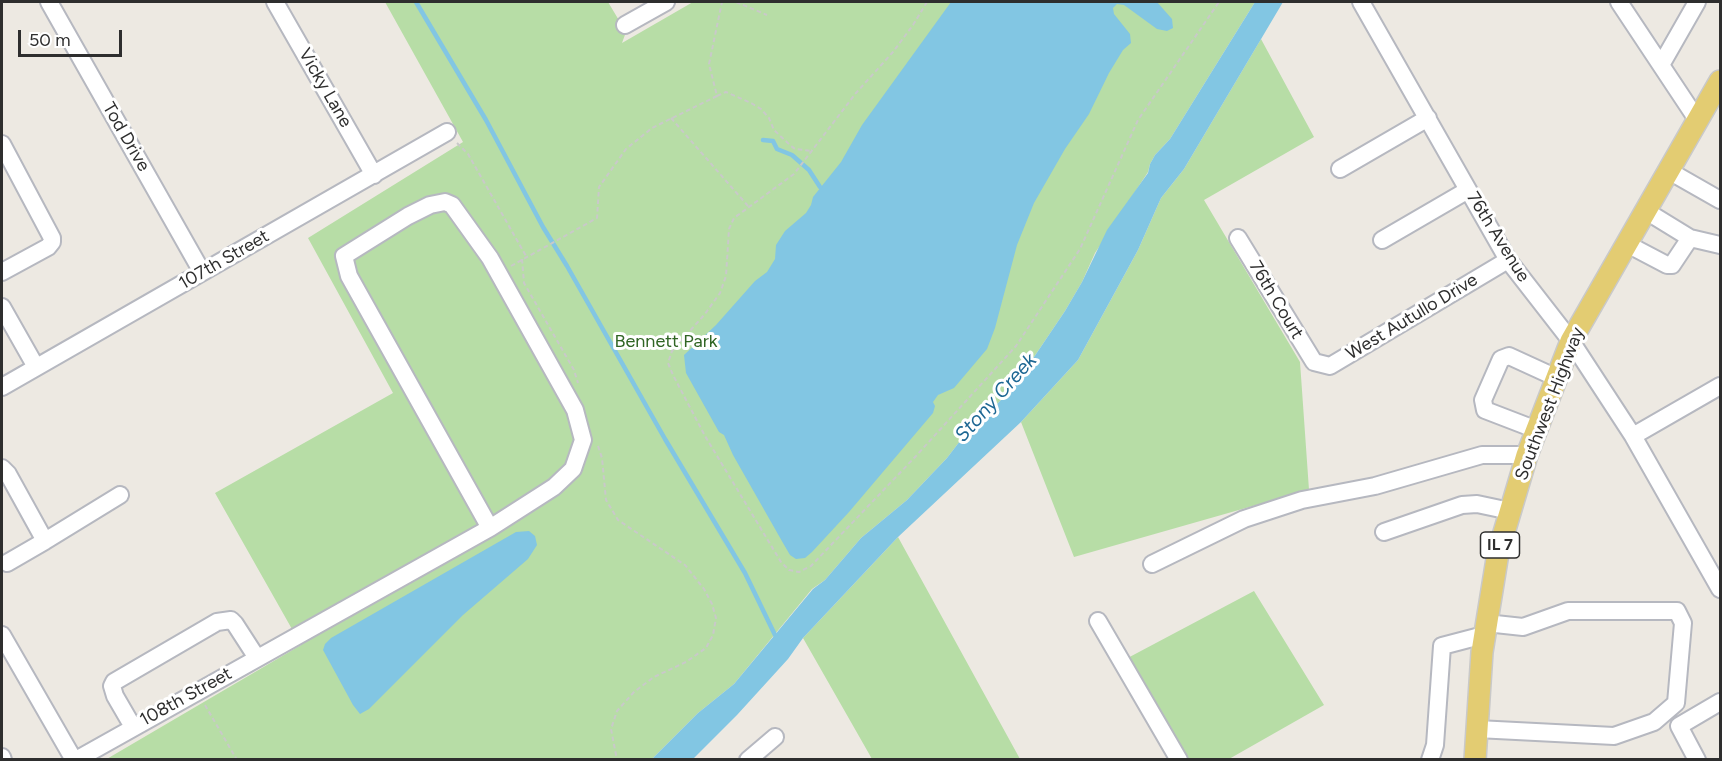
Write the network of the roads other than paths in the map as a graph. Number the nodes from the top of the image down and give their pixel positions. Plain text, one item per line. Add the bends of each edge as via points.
1 (49, 2) edge
2 (275, 2) edge
3 (666, 2) edge
4 (1361, 2) edge
5 (1619, 2) edge
6 (1697, 2) edge
7 (625, 25) dead end
8 (1661, 65) junction
9 (1720, 81) edge
10 (1428, 118) junction
11 (1698, 121) junction
12 (447, 132) road end
13 (2, 144) edge
14 (1340, 170) dead end
15 (1669, 171) junction
16 (374, 175) junction
17 (1468, 190) junction
18 (1720, 200) edge
19 (1646, 211) junction
20 (1238, 238) dead end
21 (1690, 238) junction
22 (1382, 240) dead end
23 (1627, 244) junction
24 (1720, 245) edge
25 (1508, 260) junction
26 (2, 272) edge
27 (202, 272) junction
28 (2, 307) edge
29 (1571, 341) junction
30 (1314, 362) joint
31 (36, 367) junction
32 (1557, 378) junction
33 (1720, 386) edge
34 (2, 387) edge
35 (1537, 430) junction
36 (1633, 436) junction
37 (1527, 455) junction
38 (2, 468) edge
39 (120, 495) dead end
40 (1510, 511) junction
41 (490, 528) junction
42 (1384, 532) dead end
43 (45, 541) junction
44 (7, 563) dead end
45 (1152, 564) dead end
46 (1720, 589) edge
47 (1098, 621) dead end
48 (1485, 629) junction
49 (2, 635) edge
50 (257, 658) junction
51 (1720, 702) edge
52 (133, 727) junction
53 (1477, 729) junction
54 (775, 737) dead end
55 (75, 759) edge
56 (748, 759) edge
57 (1179, 759) edge
58 (1430, 759) edge
59 (1475, 759) edge
60 (1697, 759) edge

1 - 27 street, Tod Drive
2 - 16 street, Vicky Lane
3 - 7 street
4 - 10 street, 76th Avenue
5 - 8 street
6 - 8 street
8 - 11 street
9 - 11 main road, Southwest Highway / IL 7
10 - 14 street
10 - 17 street, 76th Avenue
11 - 15 main road, Southwest Highway / IL 7
12 - 16 street, 107th Street
13 - 26 street via 52,238 48,247
15 - 18 street
15 - 19 main road, Southwest Highway / IL 7
16 - 27 street, 107th Street
17 - 22 street
17 - 25 street, 76th Avenue
19 - 21 street
19 - 23 main road, Southwest Highway / IL 7
20 - 30 street, 76th Court
21 - 23 street via 1672,265
21 - 24 street
23 - 29 main road, Southwest Highway / IL 7
25 - 29 street, 76th Avenue
25 - 30 street, West Autullo Drive via 1330,366
27 - 31 street, 107th Street
28 - 31 street
29 - 32 main road, Southwest Highway / IL 7
29 - 36 street, 76th Avenue
31 - 34 street, 107th Street
32 - 35 main road, Southwest Highway / IL 7
32 - 35 street via 1509,356 1501,359 1483,400 1485,410
33 - 36 street
35 - 37 main road, Southwest Highway / IL 7
36 - 46 street, 76th Avenue
37 - 40 main road, Southwest Highway / IL 7
37 - 45 street via 1482,455 1375,486 1302,500 1244,519
38 - 43 street
39 - 43 street
40 - 42 street via 1462,505
40 - 48 main road, Southwest Highway / IL 7 via 1498,553
41 - 41 street, 108th Street via 554,487 573,469 583,440 575,410 490,258 452,205 445,202 408,216 344,256 349,276
41 - 50 street, 108th Street
43 - 44 street
47 - 57 street
48 - 53 main road, Southwest Highway / IL 7
48 - 53 street via 1523,627 1568,610 1677,611 1683,623 1676,703 1654,722 1614,736
48 - 58 street via 1442,646 1435,745
49 - 55 street
50 - 52 street, 108th Street
50 - 52 street via 236,624 231,620 217,622 114,682 115,696
51 - 60 street via 1679,726
52 - 55 street, 108th Street
53 - 59 main road, Southwest Highway / IL 7
54 - 56 street

